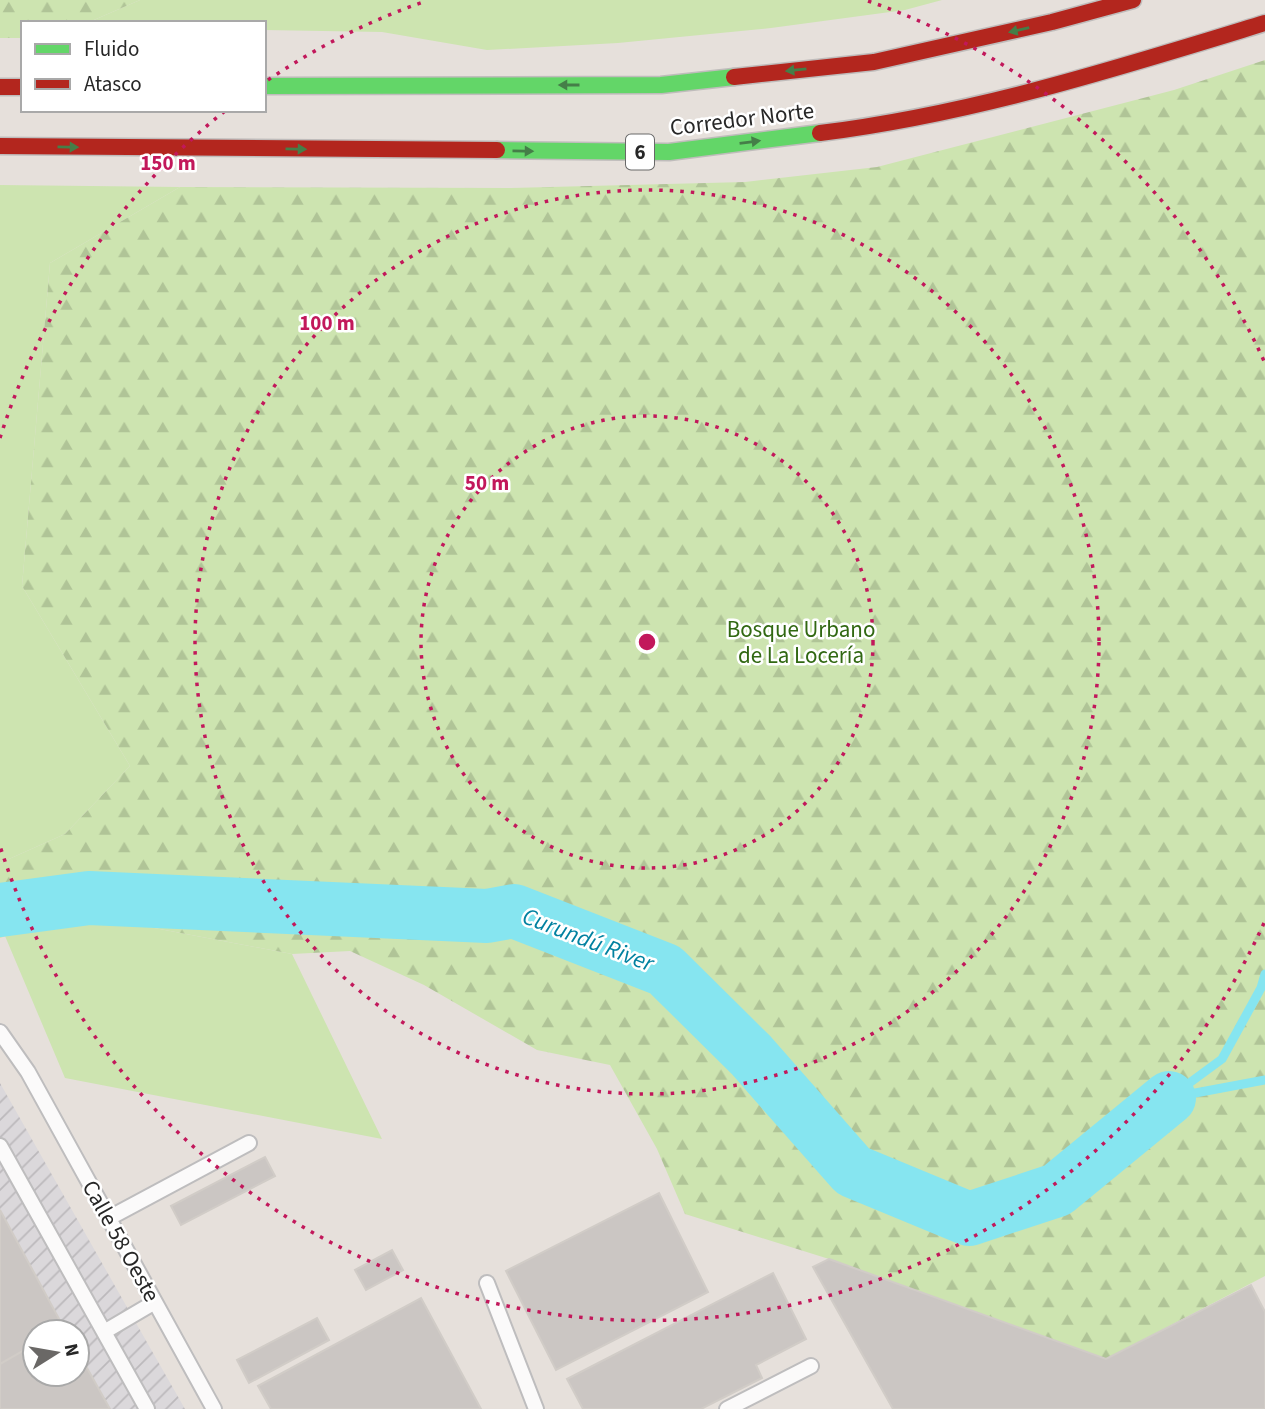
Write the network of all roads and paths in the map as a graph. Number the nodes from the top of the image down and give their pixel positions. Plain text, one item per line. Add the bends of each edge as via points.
1 (1081, 0) edge
2 (1133, 0) edge
3 (1052, 22) junction
4 (1265, 23) edge
5 (266, 86) edge
6 (0, 87) edge
7 (21, 87) edge
8 (0, 146) edge
9 (0, 1032) edge
10 (249, 1143) dead end
11 (0, 1146) edge
12 (109, 1218) junction
13 (487, 1283) dead end
14 (155, 1302) junction
15 (104, 1332) junction
16 (811, 1366) dead end
17 (733, 1408) edge
18 (147, 1409) edge
19 (214, 1409) edge
20 (536, 1409) edge

1 - 3 highway
2 - 3 highway, Corredor Norte
3 -> 5 highway, Corredor Norte via 874,62 661,85
8 -> 4 highway, Corredor Norte / 6 via 668,152 890,124 1058,86
6 - 7 highway
9 - 12 lane, Calle 58 Oeste via 28,1072
10 - 12 lane
11 - 15 lane
12 - 14 lane, Calle 58 Oeste
13 - 20 lane
14 - 15 lane
14 - 19 lane, Calle 58 Oeste
15 - 18 lane
16 - 17 lane

